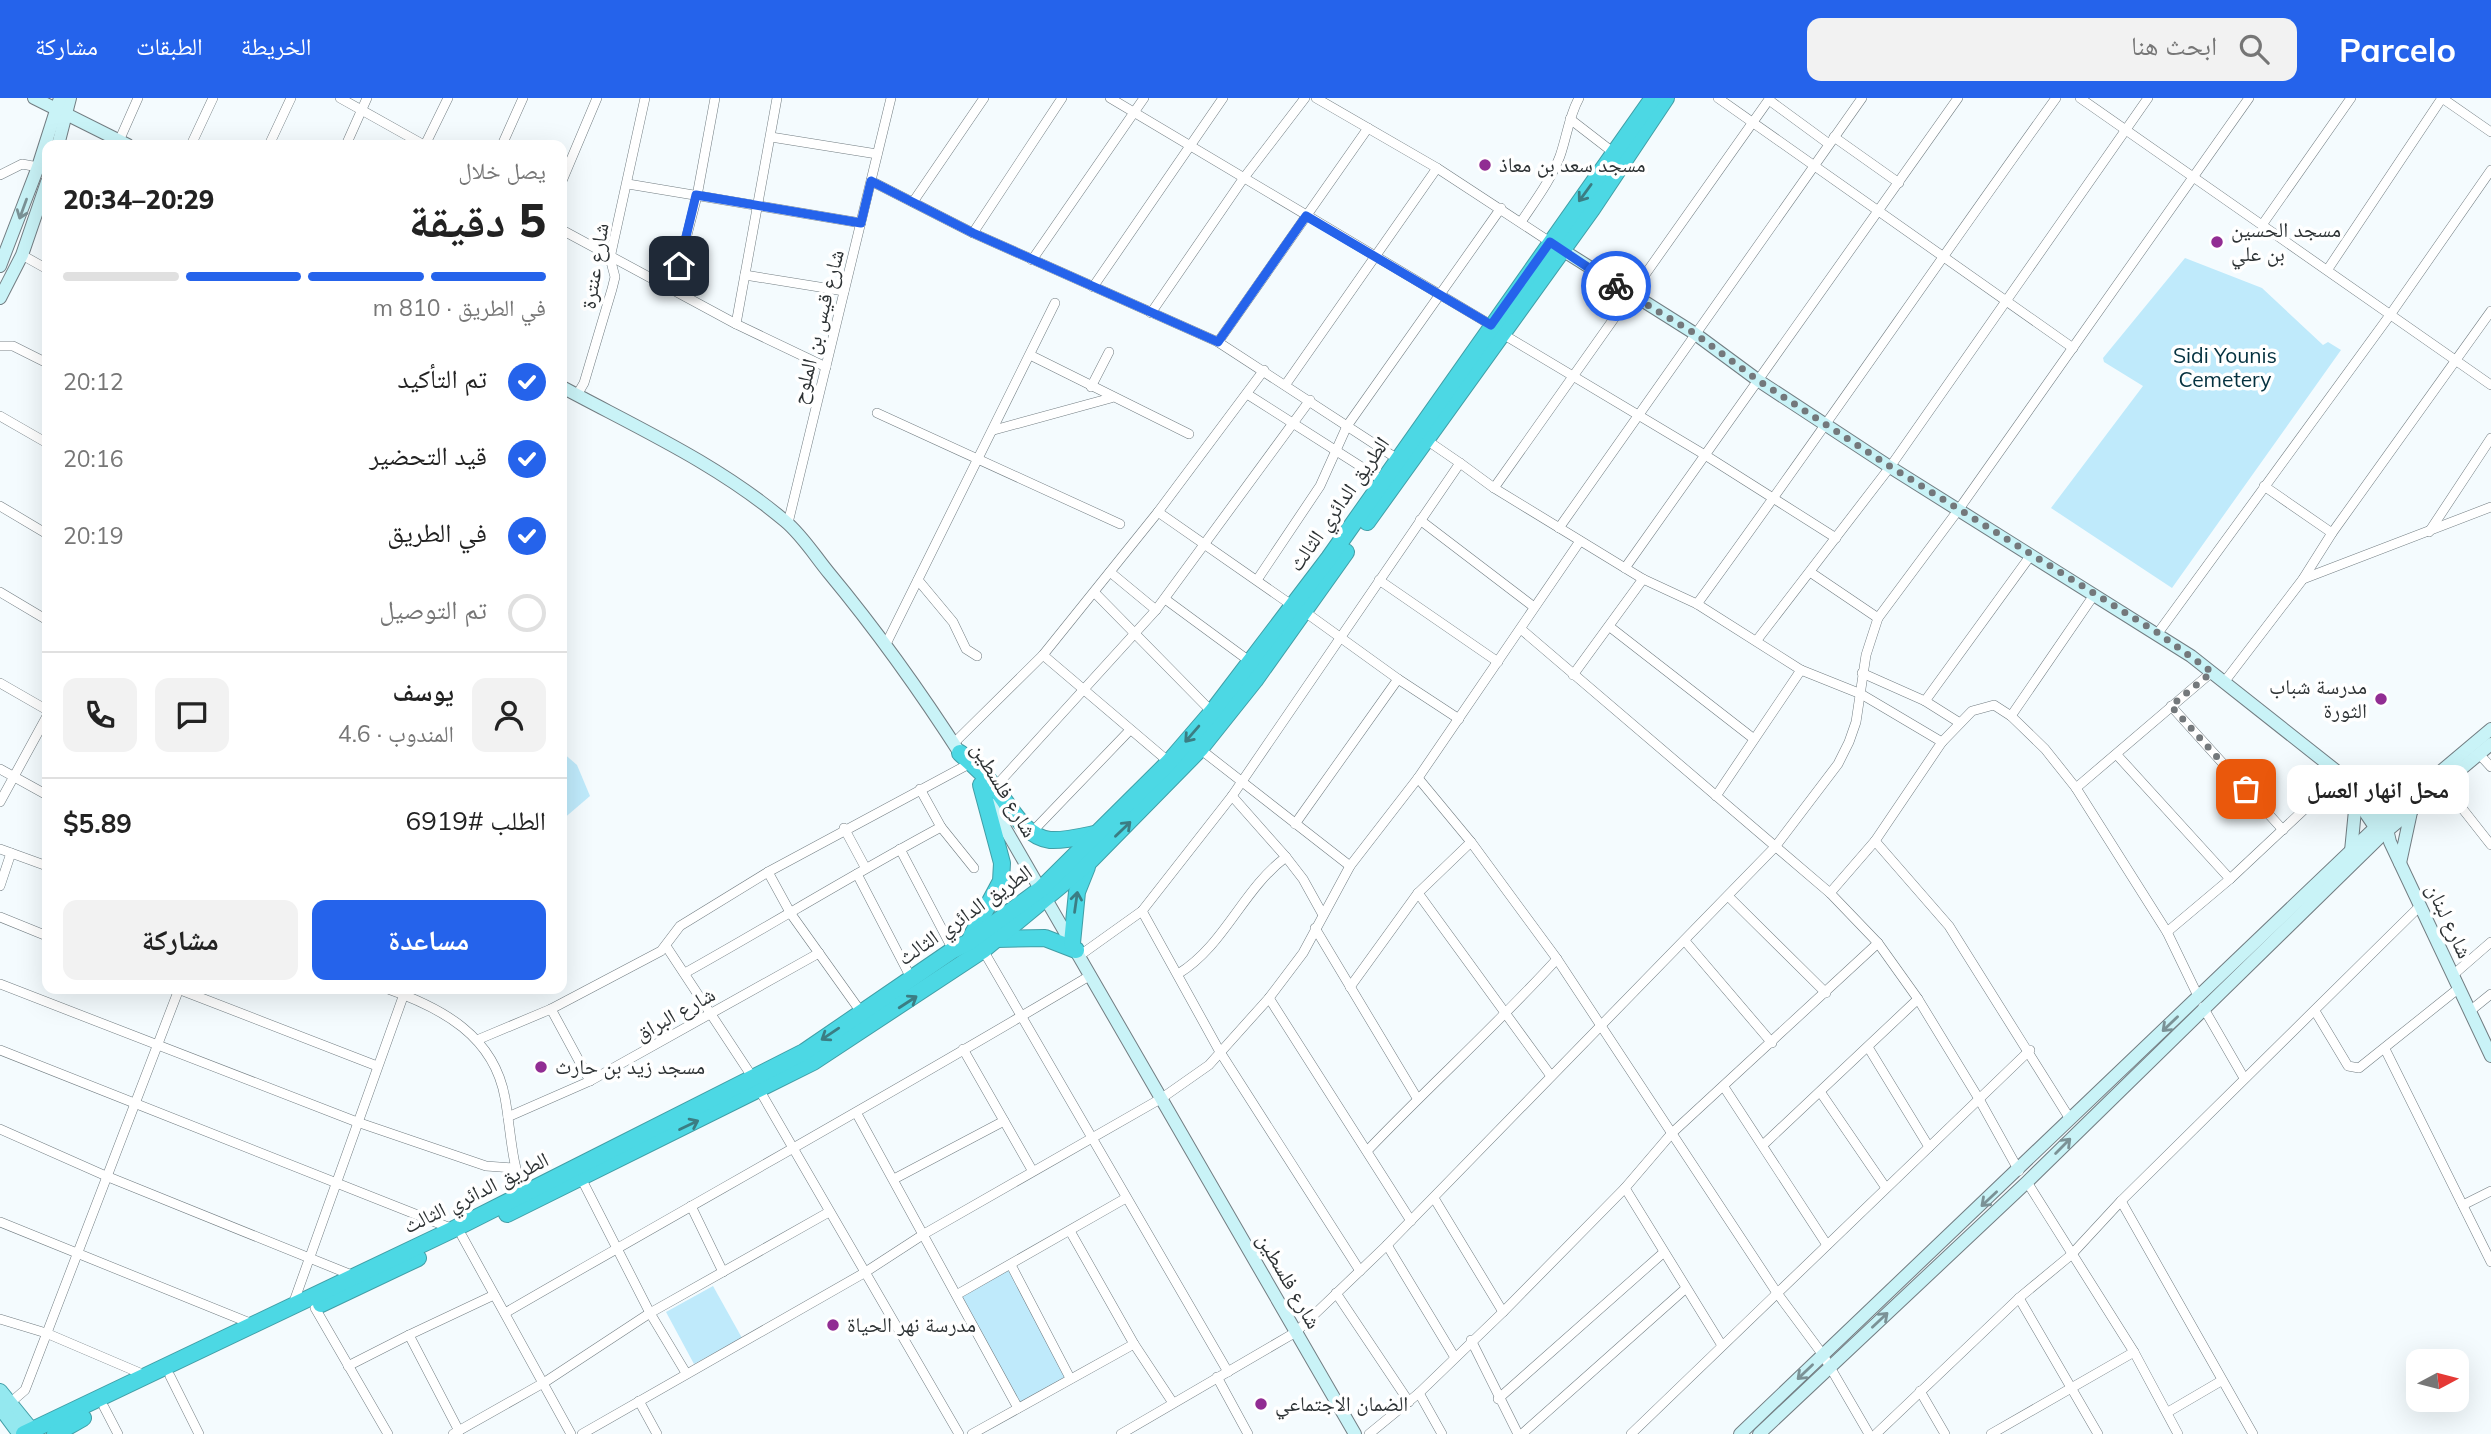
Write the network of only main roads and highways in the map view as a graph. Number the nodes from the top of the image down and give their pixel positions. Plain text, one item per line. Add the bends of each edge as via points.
1 (1653, 98) edge
2 (1666, 98) edge
3 (1555, 246) junction
4 (1496, 329) junction
5 (1299, 609) junction
6 (960, 754) road end
7 (988, 786) junction
8 (1099, 833) junction
9 (1089, 862) junction
10 (1044, 894) junction
11 (997, 939) junction
12 (976, 946) junction
13 (756, 1084) junction
14 (458, 1233) junction
15 (0, 1391) edge
16 (5, 1405) edge
17 (28, 1433) edge
18 (55, 1434) edge

1 -> 3 highway, الطريق الدائري الثالث
2 - 3 highway, الطريق الدائري الثالث
3 - 4 highway, الطريق الدائري الثالث
4 - 5 highway, الطريق الدائري الثالث via 1425,439
4 - 5 highway, الطريق الدائري الثالث via 1396,458
5 -> 8 highway, الطريق الدائري الثالث via 1169,762
9 -> 5 highway, الطريق الدائري الثالث via 1200,748
6 - 7 highway
7 - 8 highway via 1032,832 1049,840
7 - 12 highway via 1001,881
8 - 10 highway, الطريق الدائري الثالث
9 - 10 highway, الطريق الدائري الثالث
11 -> 9 highway via 1045,938 1076,950 1077,892
10 - 11 highway, الطريق الدائري الثالث
10 - 12 highway, الطريق الدائري الثالث
11 - 12 highway, الطريق الدائري الثالث
13 -> 12 highway, الطريق الدائري الثالث via 824,1056
12 -> 13 highway, الطريق الدائري الثالث via 953,950
14 -> 13 highway, الطريق الدائري الثالث via 581,1178
13 - 14 highway, الطريق الدائري الثالث via 524,1194
14 - 17 highway, الطريق الدائري الثالث via 354,1276
14 - 18 highway, الطريق الدائري الثالث
15 - 16 main road
16 - 17 main road

